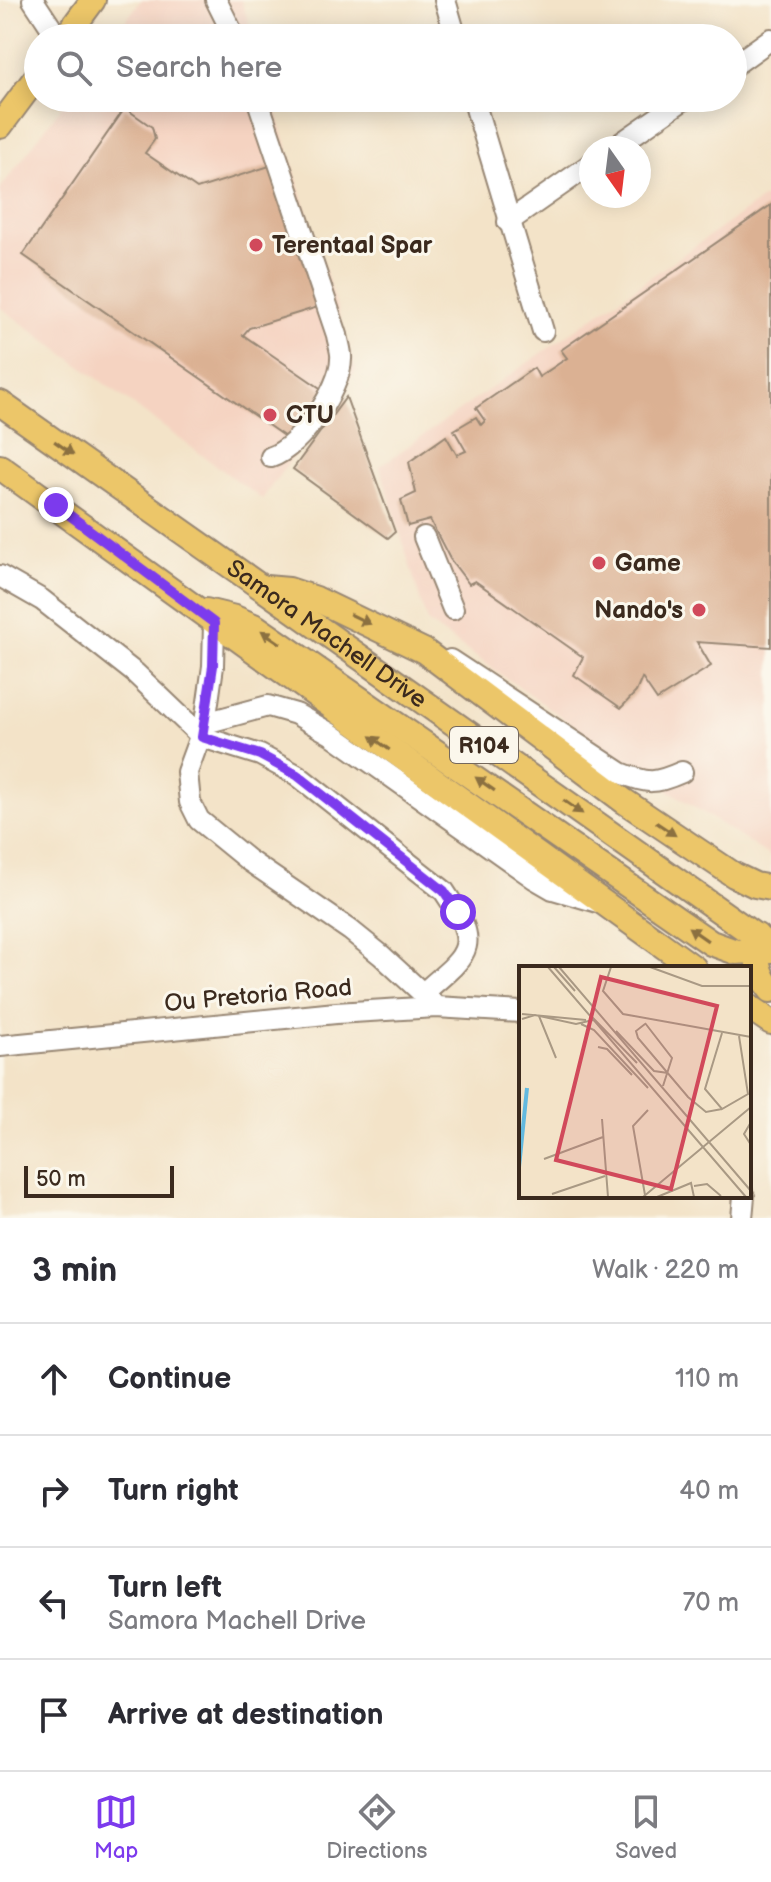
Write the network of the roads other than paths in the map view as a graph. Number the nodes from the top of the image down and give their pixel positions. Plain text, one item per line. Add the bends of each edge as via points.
1 (33, 0) edge
2 (93, 0) edge
3 (216, 0) edge
4 (445, 0) edge
5 (49, 24) edge
6 (75, 24) edge
7 (228, 24) edge
8 (452, 24) edge
9 (771, 39) edge
10 (747, 56) edge
11 (24, 94) edge
12 (262, 112) edge
13 (477, 112) edge
14 (666, 112) edge
15 (0, 126) edge
16 (631, 136) edge
17 (579, 172) edge
18 (508, 222) junction
19 (543, 331) dead end
20 (0, 403) edge
21 (271, 457) dead end
22 (0, 467) edge
23 (0, 476) edge
24 (56, 505) junction
25 (424, 537) dead end
26 (0, 576) edge
27 (260, 587) junction
28 (453, 609) dead end
29 (205, 616) junction
30 (424, 651) junction
31 (203, 730) junction
32 (682, 772) dead end
33 (771, 888) edge
34 (602, 903) junction
35 (765, 942) edge
36 (691, 966) edge
37 (771, 990) edge
38 (430, 1000) junction
39 (751, 1008) edge
40 (519, 1012) edge
41 (771, 1022) edge
42 (0, 1046) edge
43 (744, 1198) edge
44 (742, 1218) edge

1 - 5 street
2 - 6 main road
3 - 7 street
4 - 8 street
9 - 10 street
11 - 15 main road
12 - 21 street via 341,360 334,390 294,444
13 - 18 street
14 - 16 street
17 - 18 street
18 - 19 street
20 -> 27 main road, Samora Machell Drive / R104
22 - 24 main road, R104
23 - 24 main road
24 - 29 main road, R104
25 - 28 street
26 - 31 street via 42,600
27 -> 30 main road via 316,599
27 -> 35 main road, Samora Machell Drive / R104
29 - 31 street via 213,666
34 -> 29 main road, R104
35 -> 29 main road via 736,952 711,943 256,627 235,618
30 - 32 street via 471,671 621,773 645,783
30 -> 33 main road via 624,801 734,875
31 - 34 street via 268,706 296,714 534,878
31 - 38 street via 187,772 190,802 199,820 350,930
31 - 38 street via 297,775 444,891 468,937 460,962
34 - 36 main road, R104
35 - 37 main road via 760,976
38 - 40 street, Ou Pretoria Road
38 - 42 street, Ou Pretoria Road
39 - 41 main road
43 - 44 street

